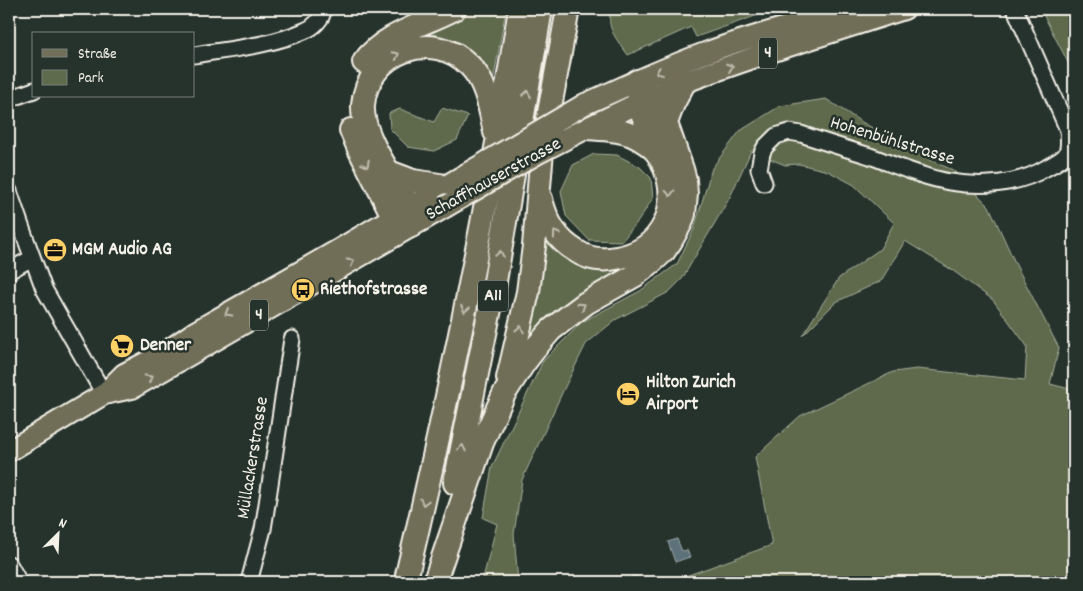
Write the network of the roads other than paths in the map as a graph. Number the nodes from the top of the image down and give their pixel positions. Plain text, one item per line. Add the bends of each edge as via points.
1 (454, 9) edge
2 (520, 9) edge
3 (541, 9) edge
4 (568, 9) edge
5 (586, 9) edge
6 (846, 9) edge
7 (904, 9) edge
8 (1015, 9) edge
9 (322, 13) edge
10 (195, 55) edge
11 (558, 61) junction
12 (684, 83) junction
13 (32, 91) edge
14 (643, 93) junction
15 (9, 99) edge
16 (666, 123) junction
17 (584, 130) junction
18 (497, 141) junction
19 (659, 155) junction
20 (389, 172) junction
21 (764, 183) dead end
22 (539, 189) junction
23 (9, 191) edge
24 (447, 192) junction
25 (404, 217) junction
26 (32, 258) junction
27 (9, 271) edge
28 (292, 339) dead end
29 (104, 394) junction
30 (504, 394) junction
31 (9, 451) edge
32 (9, 564) edge
33 (407, 575) dead end
34 (434, 581) edge
35 (19, 582) edge
36 (249, 582) edge

1 -> 25 highway via 399,34 376,50 355,76 348,101 354,138
2 - 18 highway, A11
34 -> 3 highway, A11 via 492,299
4 - 11 highway
5 - 11 highway
6 -> 14 main road, Schaffhauserstrasse / 4 via 709,51
12 -> 7 main road, Schaffhauserstrasse / 4
8 - 21 street, Hohenbühlstrasse via 1068,130 1069,148 1063,158 1037,174 1006,183 949,182 789,132 776,136 764,149 759,169
9 - 10 street via 306,31 273,42
11 - 22 highway via 542,151
12 - 14 main road, Schaffhauserstrasse / 4
12 - 16 highway
13 - 15 street
14 - 16 highway
14 - 17 main road, Schaffhauserstrasse / 4
14 - 19 highway via 641,111
14 - 24 main road, Schaffhauserstrasse / 4, bridge via 585,104
30 -> 16 highway via 551,330 586,303 645,268 664,251 676,233 686,205 685,180
17 - 19 highway via 611,130 632,136
17 - 24 main road, Schaffhauserstrasse / 4, bridge
20 -> 18 highway via 367,130 364,99 377,69 405,50 437,48 455,54 470,65 485,90
18 -> 33 highway, A11 via 453,370
19 -> 22 highway via 671,188 665,222 647,245 619,258 591,258 566,244 556,235 548,220
20 - 24 highway
20 - 25 highway
30 -> 22 highway via 528,292
23 - 26 street
24 - 25 main road, Schaffhauserstrasse / 4
25 - 29 main road, Schaffhauserstrasse / 4 via 132,388
26 - 27 street
26 - 29 street via 46,293
28 - 36 street, Müllackerstrasse via 266,511
29 - 31 main road, Schaffhauserstrasse / 4
30 - 34 highway via 482,443
32 - 35 street

